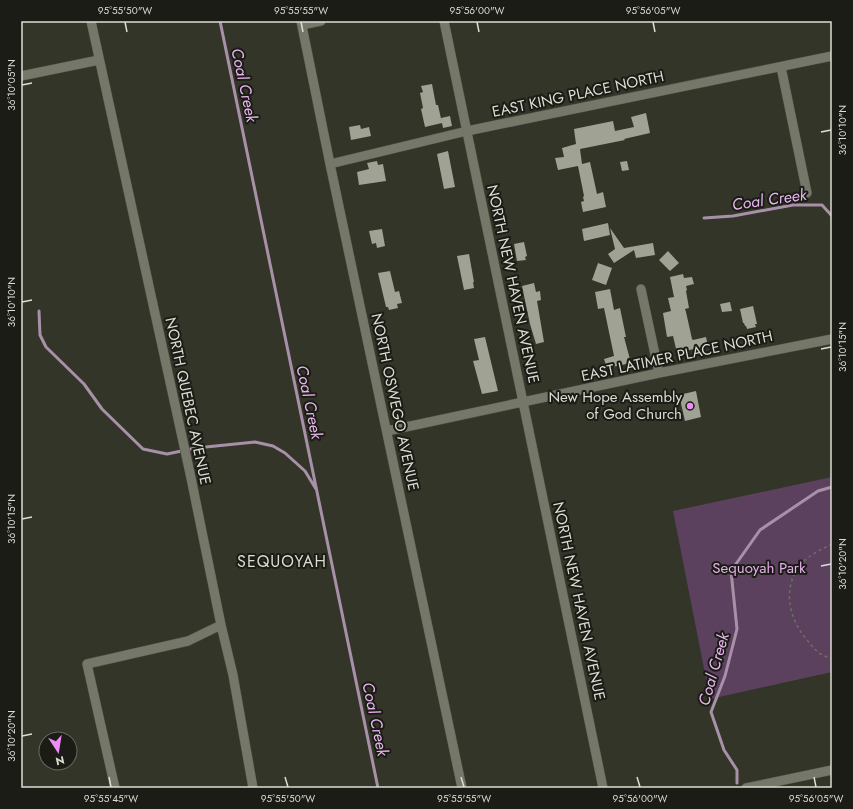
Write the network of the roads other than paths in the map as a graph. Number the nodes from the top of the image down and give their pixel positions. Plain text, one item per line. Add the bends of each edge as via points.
1 (91, 21) edge
2 (321, 21) edge
3 (444, 21) edge
4 (302, 23) edge
5 (832, 56) edge
6 (99, 60) junction
7 (781, 67) junction
8 (21, 76) edge
9 (467, 131) junction
10 (330, 164) junction
11 (807, 192) dead end
12 (641, 289) dead end
13 (832, 339) edge
14 (659, 373) junction
15 (524, 402) junction
16 (387, 431) junction
17 (221, 625) junction
18 (832, 770) edge
19 (769, 786) edge
20 (115, 788) edge
21 (253, 788) edge
22 (462, 788) edge
23 (602, 788) edge
24 (746, 788) edge

1 - 6 street, NORTH QUEBEC AVENUE
2 - 4 street
3 - 9 street, NORTH NEW HAVEN AVENUE
4 - 10 street, NORTH OSWEGO AVENUE
5 - 7 street, EAST KING PLACE NORTH
6 - 8 street
6 - 17 street, NORTH QUEBEC AVENUE
7 - 9 street, EAST KING PLACE NORTH
7 - 11 street
9 - 10 street, EAST KING PLACE NORTH
9 - 15 street, NORTH NEW HAVEN AVENUE
10 - 16 street, NORTH OSWEGO AVENUE
12 - 14 street
13 - 14 street, EAST LATIMER PLACE NORTH
14 - 15 street, EAST LATIMER PLACE NORTH
15 - 16 street, EAST LATIMER PLACE NORTH
15 - 23 street, NORTH NEW HAVEN AVENUE
16 - 22 street, NORTH OSWEGO AVENUE
17 - 20 street via 188,641 87,664
17 - 21 street, NORTH QUEBEC AVENUE via 233,675
18 - 19 street
19 - 24 street

